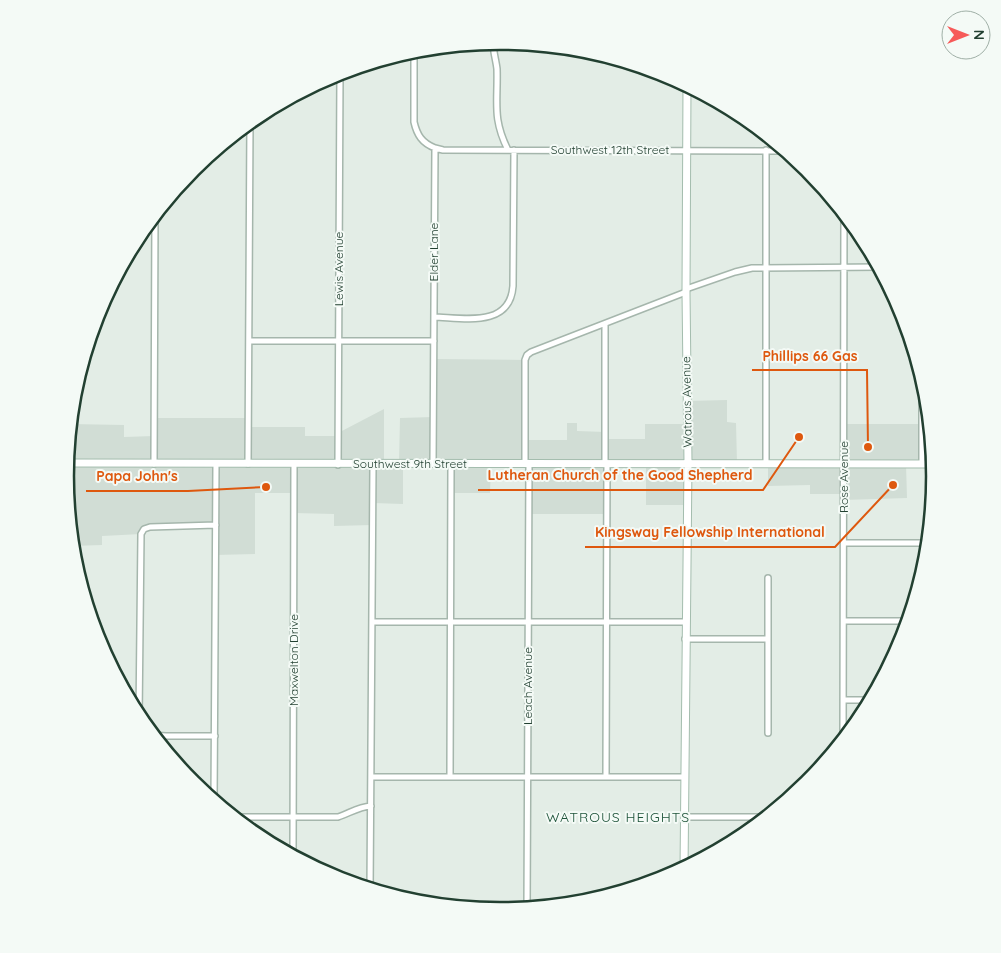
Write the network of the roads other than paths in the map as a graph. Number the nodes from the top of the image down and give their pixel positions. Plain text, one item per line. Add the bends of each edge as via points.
1 (494, 50) edge
2 (414, 59) edge
3 (340, 81) edge
4 (687, 93) edge
5 (250, 132) edge
6 (435, 148) junction
7 (511, 150) junction
8 (687, 150) junction
9 (766, 150) junction
10 (775, 150) edge
11 (844, 224) edge
12 (155, 227) edge
13 (766, 267) junction
14 (844, 267) junction
15 (872, 267) edge
16 (686, 291) junction
17 (434, 317) junction
18 (605, 324) junction
19 (248, 341) junction
20 (339, 341) junction
21 (434, 341) junction
22 (922, 414) edge
23 (74, 463) edge
24 (527, 463) junction
25 (606, 463) junction
26 (688, 463) junction
27 (766, 463) junction
28 (844, 463) junction
29 (154, 464) junction
30 (216, 464) junction
31 (248, 464) junction
32 (294, 464) junction
33 (433, 464) junction
34 (451, 464) junction
35 (922, 464) junction
36 (927, 464) edge
37 (338, 465) junction
38 (373, 465) junction
39 (216, 525) junction
40 (844, 543) junction
41 (921, 543) edge
42 (768, 578) dead end
43 (844, 621) junction
44 (902, 621) edge
45 (372, 622) junction
46 (450, 622) junction
47 (528, 622) junction
48 (606, 622) junction
49 (685, 622) junction
50 (685, 639) junction
51 (768, 639) junction
52 (843, 700) junction
53 (863, 700) edge
54 (139, 703) edge
55 (843, 730) edge
56 (768, 733) dead end
57 (161, 735) edge
58 (215, 736) junction
59 (371, 777) junction
60 (450, 777) junction
61 (528, 777) junction
62 (606, 777) junction
63 (684, 777) junction
64 (214, 792) edge
65 (371, 806) junction
66 (684, 816) junction
67 (244, 817) edge
68 (293, 817) junction
69 (757, 817) edge
70 (293, 849) edge
71 (684, 861) edge
72 (370, 882) edge
73 (527, 902) edge

1 - 7 street via 497,123
2 - 6 street via 416,131 421,139
3 - 20 street, Lewis Avenue
4 - 8 main road, Watrous Avenue
5 - 19 street
6 - 7 street, Southwest 12th Street
6 - 17 street, Elder Lane
7 - 8 street, Southwest 12th Street
7 - 17 street via 513,295 510,303 497,314 476,318
8 - 9 street, Southwest 12th Street
8 - 16 main road, Watrous Avenue
9 - 10 street, Southwest 12th Street
9 - 13 street
11 - 14 street, Rose Avenue
12 - 29 street
13 - 14 street
13 - 16 street via 735,272
13 - 27 street
14 - 15 street
14 - 28 street, Rose Avenue
16 - 18 street
16 - 26 main road, Watrous Avenue
17 - 21 street, Elder Lane
18 - 24 street, Leach Avenue via 531,352 525,360
18 - 25 street
19 - 20 street
19 - 31 street
20 - 21 street
20 - 37 street, Lewis Avenue
21 - 33 street, Elder Lane
22 - 35 street
23 - 29 main road, Southwest 9th Street
24 - 25 main road, Southwest 9th Street
24 - 34 main road, Southwest 9th Street
24 - 47 street, Leach Avenue
25 - 26 main road, Southwest 9th Street
25 - 48 street
26 - 27 main road, Southwest 9th Street
26 - 49 main road, Watrous Avenue
27 - 28 main road, Southwest 9th Street
28 - 35 main road, Southwest 9th Street
28 - 40 street, Rose Avenue
29 - 30 main road, Southwest 9th Street
30 - 31 main road, Southwest 9th Street
30 - 39 street
31 - 32 main road, Southwest 9th Street
32 - 37 main road, Southwest 9th Street
32 - 68 street, Maxwelton Drive
33 - 34 main road, Southwest 9th Street
33 - 38 main road, Southwest 9th Street
34 - 46 street
35 - 36 main road, Southwest 9th Street
37 - 38 main road, Southwest 9th Street
38 - 45 street
39 - 54 street via 150,527 141,534
39 - 58 street
40 - 41 street
40 - 43 street, Rose Avenue
42 - 51 street
43 - 44 street
43 - 52 street, Rose Avenue
45 - 46 street
45 - 59 street
46 - 47 street
46 - 60 street
47 - 48 street
47 - 61 street, Leach Avenue
48 - 49 street
48 - 62 street
49 - 50 main road, Watrous Avenue
50 - 51 street
50 - 63 main road, Watrous Avenue
51 - 56 street
52 - 53 street
52 - 55 street, Rose Avenue
57 - 58 street
58 - 64 street
59 - 60 street
59 - 65 street
60 - 61 street
61 - 62 street
61 - 73 street, Leach Avenue
62 - 63 street
63 - 66 main road, Watrous Avenue
65 - 68 street via 360,807 338,817
65 - 72 street
66 - 69 street
66 - 71 main road, Watrous Avenue
67 - 68 street
68 - 70 street, Maxwelton Drive

